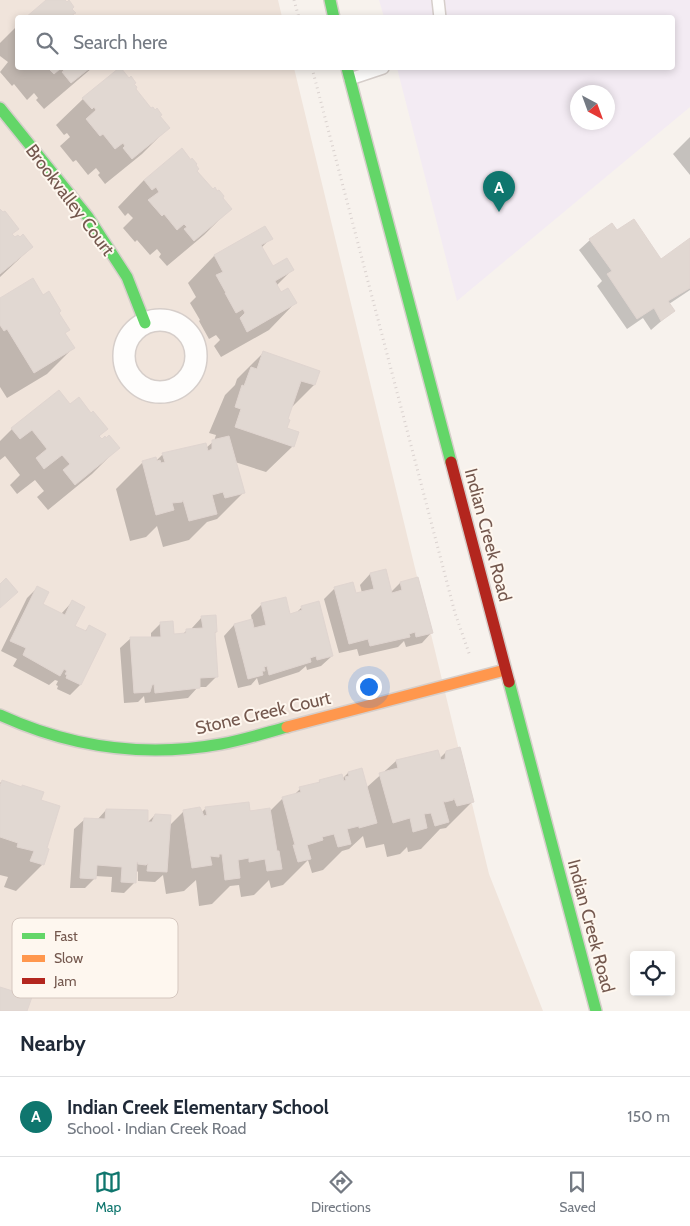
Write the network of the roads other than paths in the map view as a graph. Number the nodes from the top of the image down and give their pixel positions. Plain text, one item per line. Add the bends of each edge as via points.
1 (330, 0) edge
2 (438, 0) edge
3 (333, 15) edge
4 (440, 15) edge
5 (369, 70) edge
6 (349, 73) edge
7 (0, 108) edge
8 (145, 323) dead end
9 (505, 670) junction
10 (0, 715) edge
11 (596, 1011) edge

1 - 3 street
2 - 4 lane
5 - 6 lane
6 - 9 street, Indian Creek Road
7 - 8 street, Brookvalley Court via 88,217 126,277
9 - 10 street, Stone Creek Court via 222,744 190,749 124,750 92,745 54,736
9 - 11 street, Indian Creek Road

